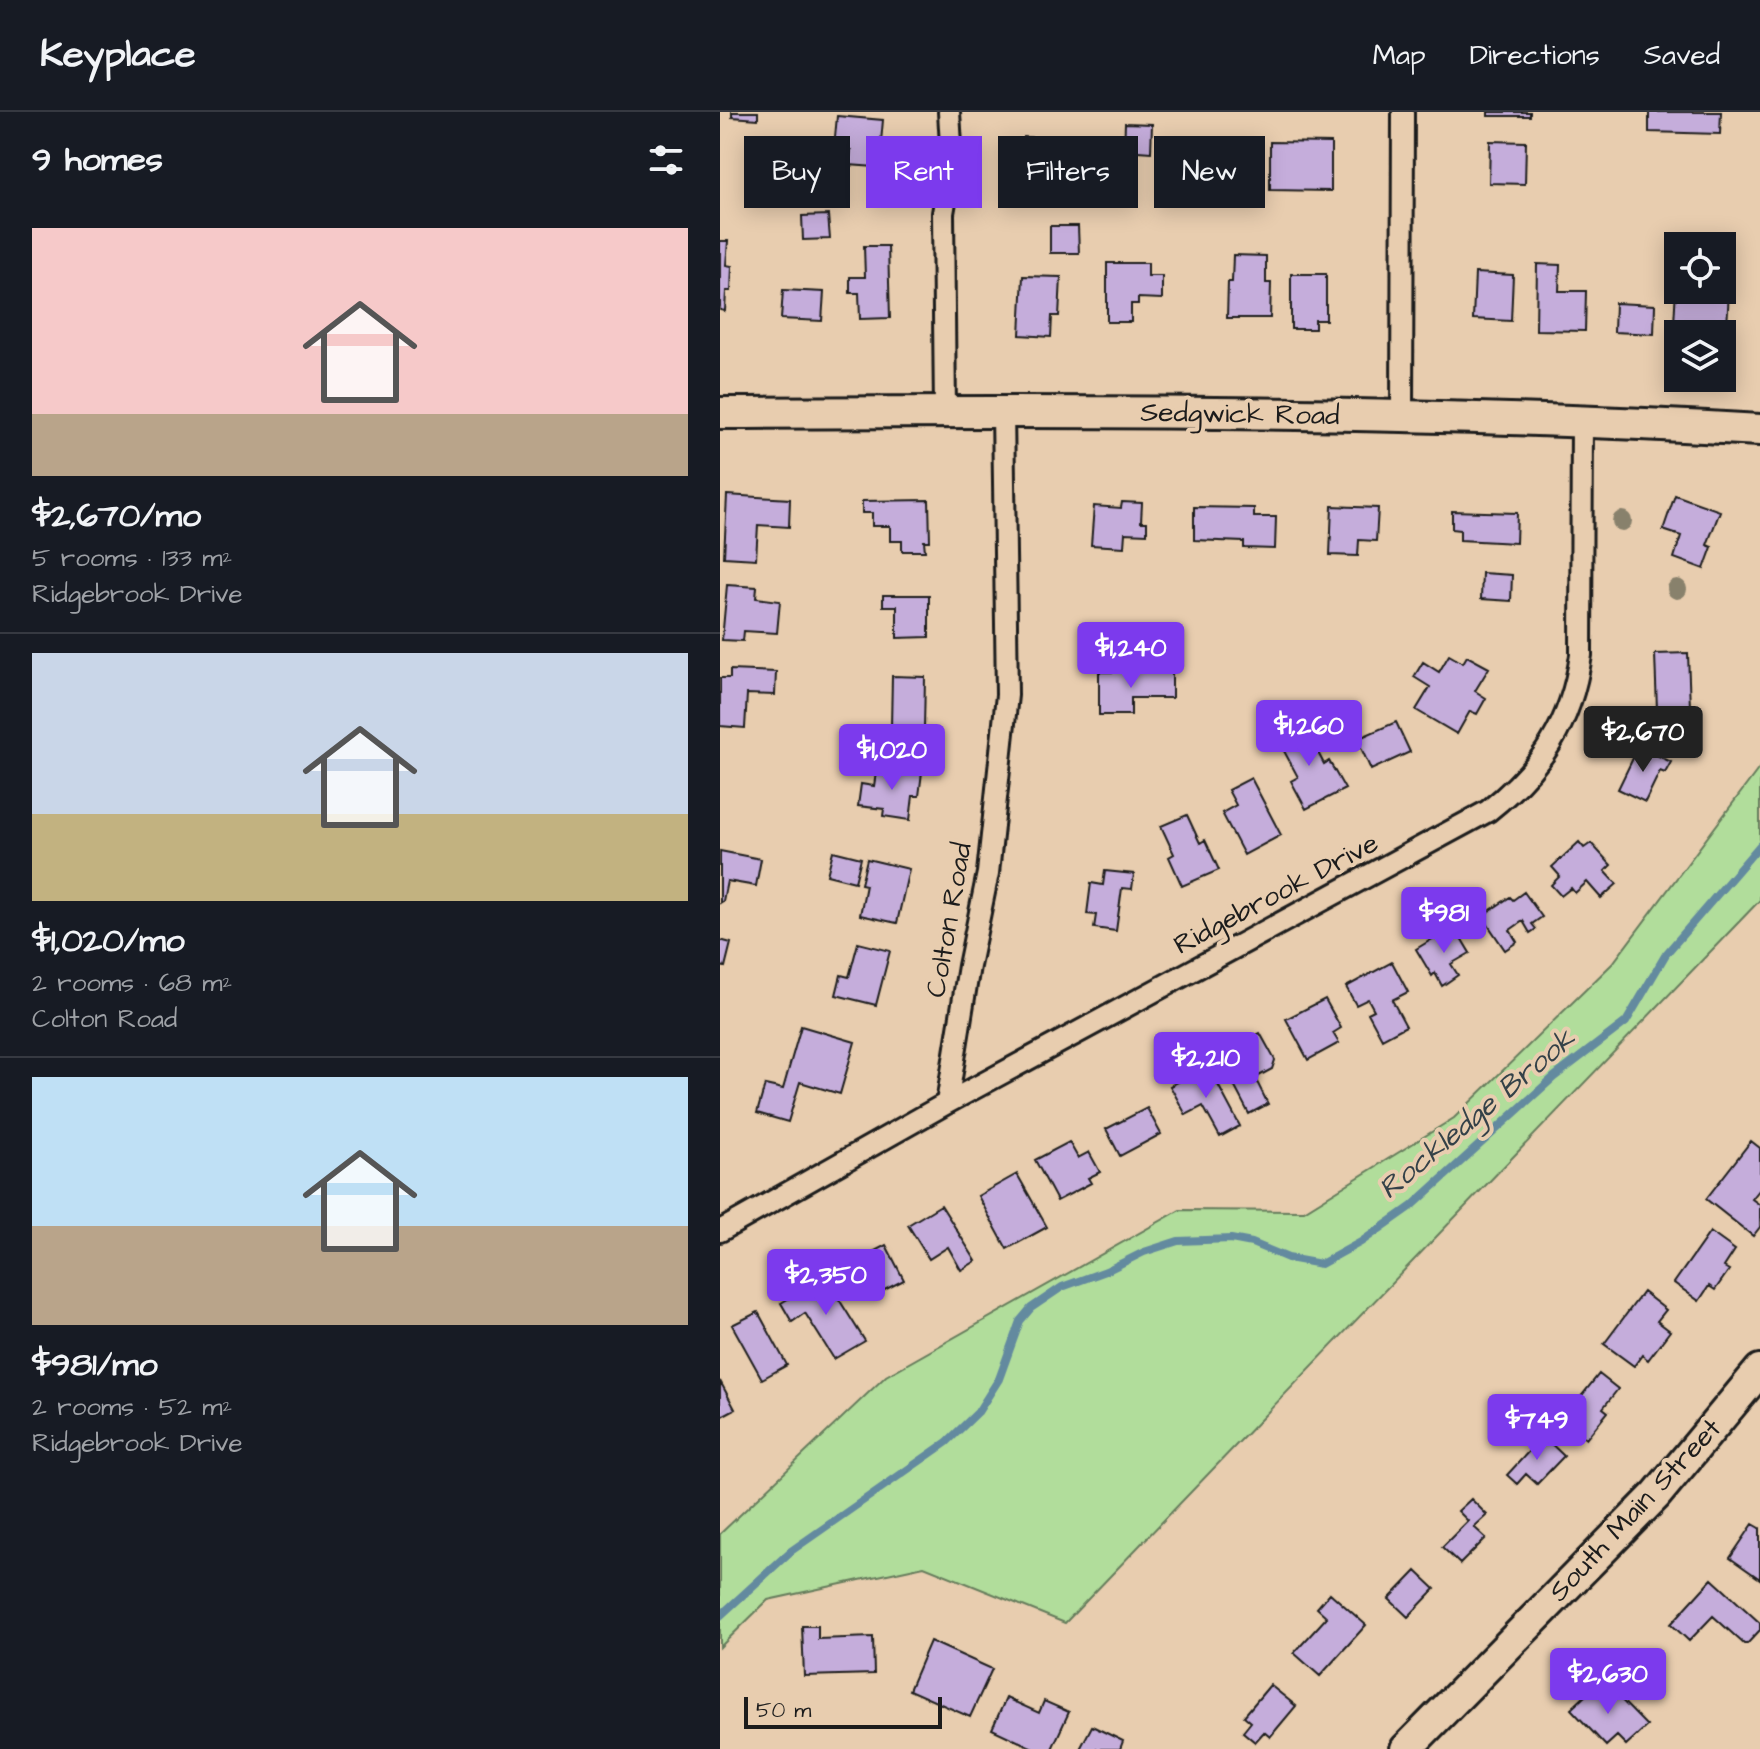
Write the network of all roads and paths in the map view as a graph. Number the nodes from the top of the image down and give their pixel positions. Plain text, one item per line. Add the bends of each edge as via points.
1 (949, 112) edge
2 (1403, 112) edge
3 (1003, 411) junction
4 (945, 412) junction
5 (720, 413) edge
6 (1402, 417) junction
7 (1582, 419) junction
8 (1760, 430) edge
9 (947, 1103) junction
10 (720, 1231) edge
11 (1760, 1370) edge
12 (1406, 1749) edge

1 - 4 street via 952,162 943,213
2 - 6 street
3 - 4 main road, Sedgwick Road
3 - 6 main road, Sedgwick Road
3 - 9 street, Colton Road via 1007,695 988,873
4 - 5 main road, Sedgwick Road
6 - 7 main road, Sedgwick Road
7 - 8 main road, Sedgwick Road
7 - 9 street, Ridgebrook Drive via 1577,684 1554,740 1516,789 1488,811
9 - 10 street, Ridgebrook Drive
11 - 12 main road, South Main Street via 1656,1495

